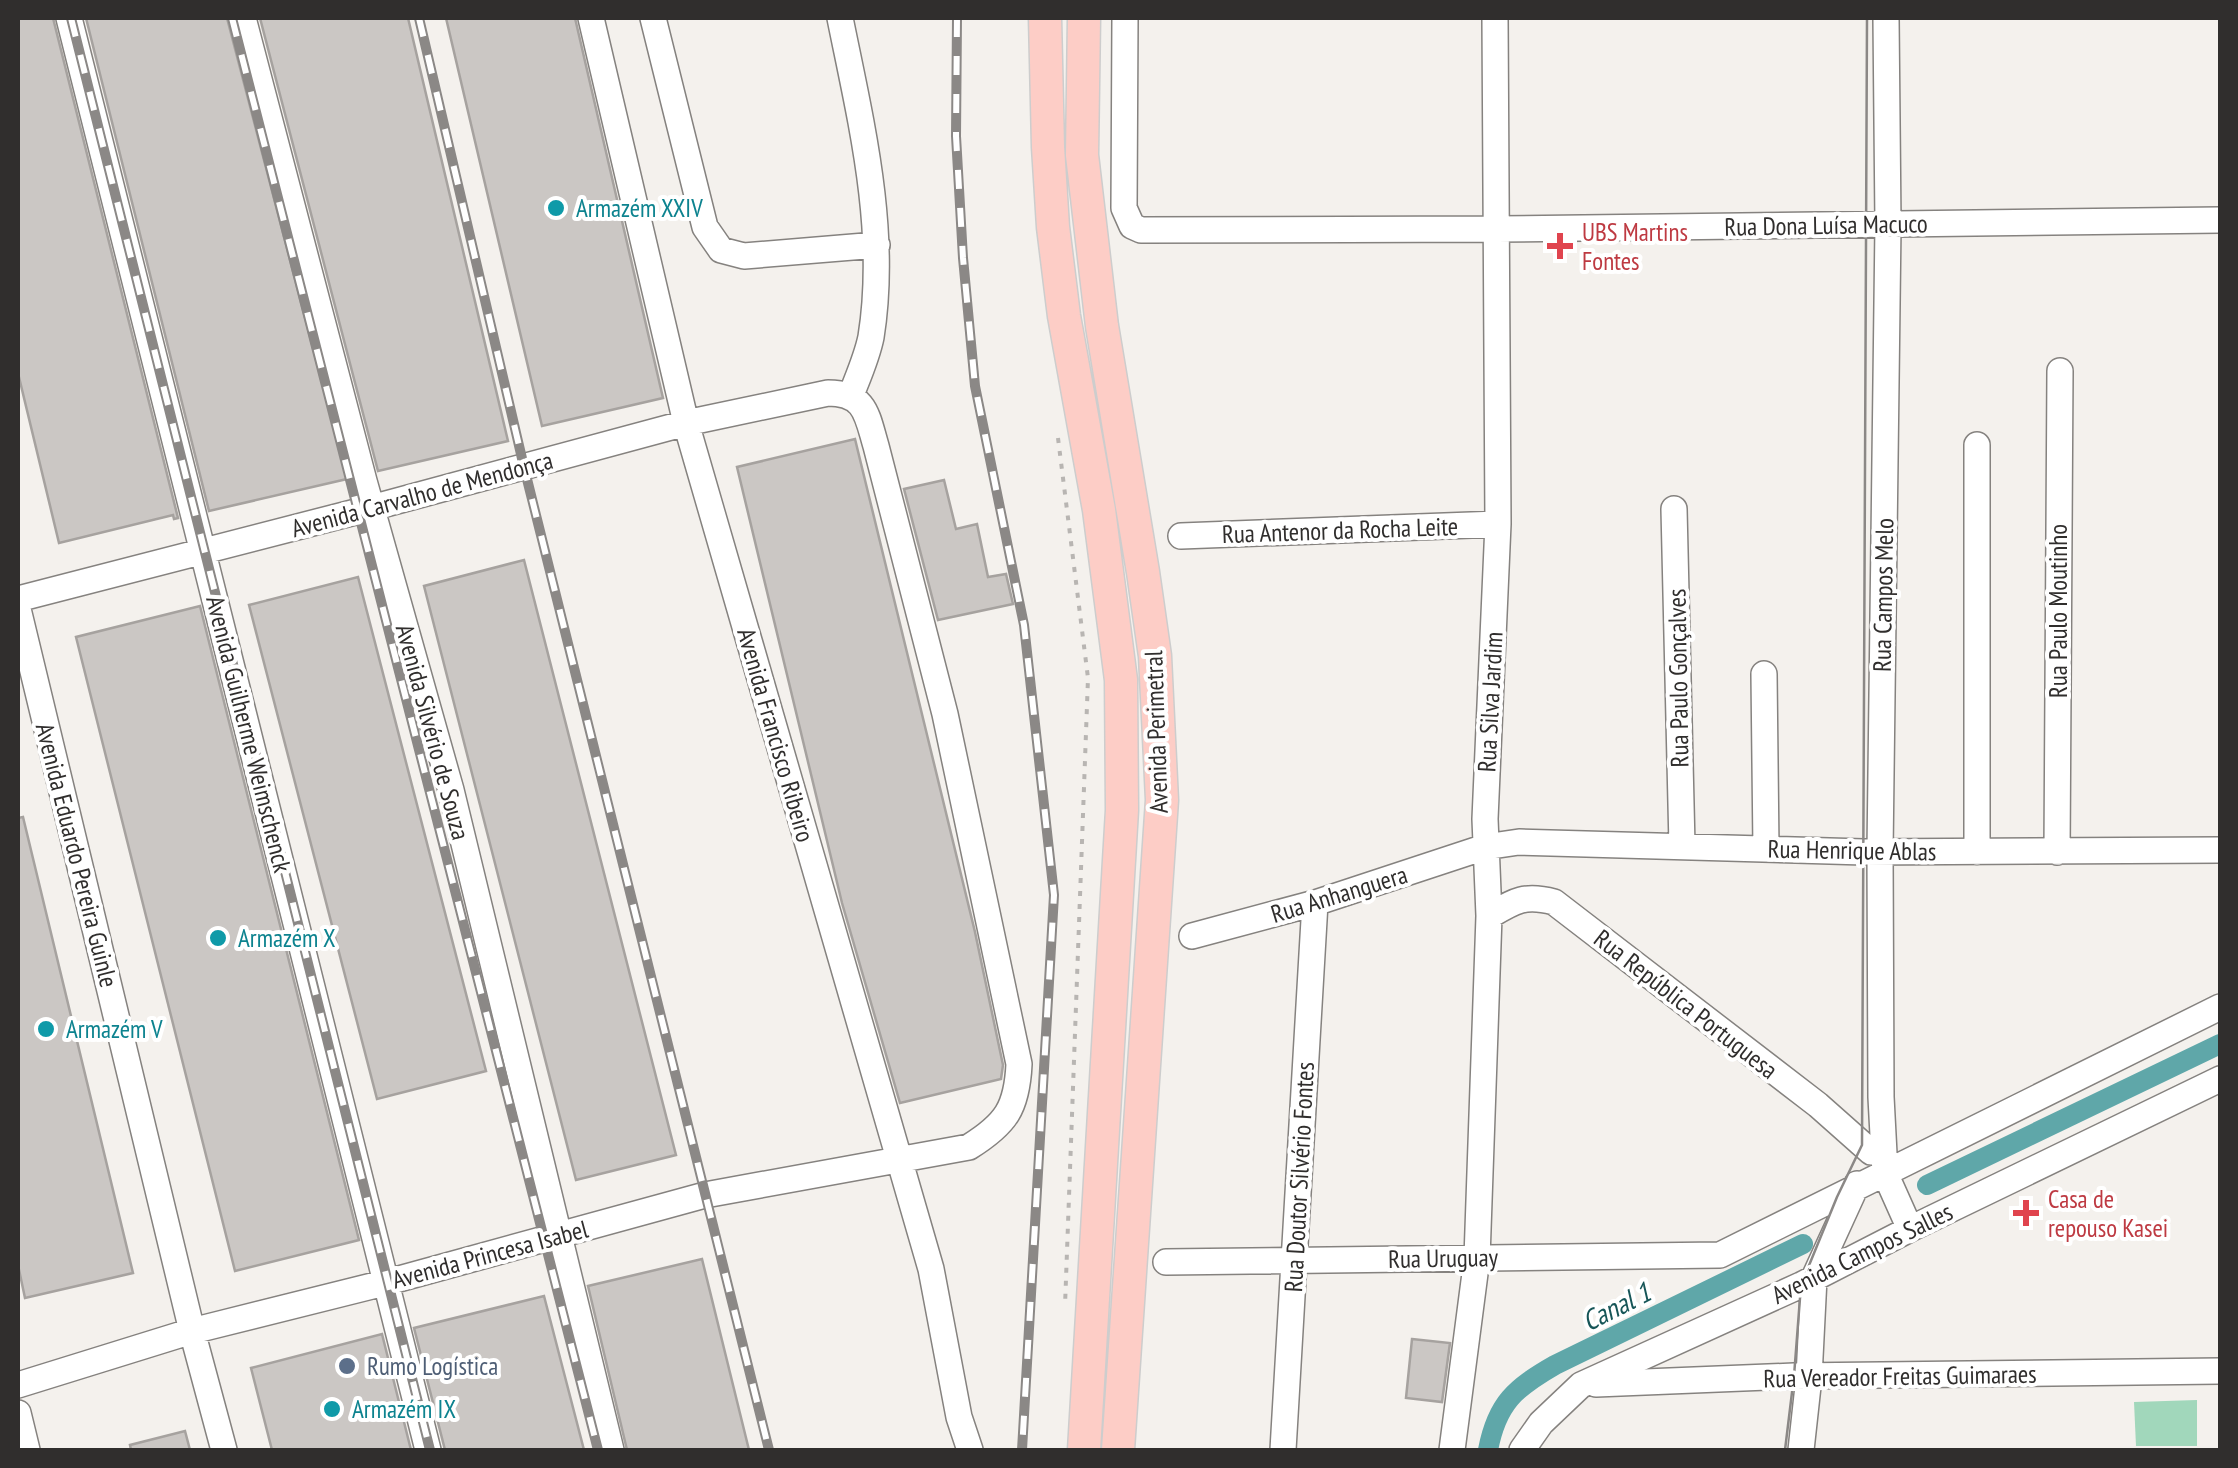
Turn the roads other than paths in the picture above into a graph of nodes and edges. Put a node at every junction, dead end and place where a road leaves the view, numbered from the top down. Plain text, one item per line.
1 (69, 18) edge
2 (243, 18) edge
3 (591, 18) edge
4 (653, 18) edge
5 (840, 18) edge
6 (1046, 18) edge
7 (1084, 18) edge
8 (1125, 18) edge
9 (1495, 18) edge
10 (1886, 18) edge
11 (2220, 220) edge
12 (1888, 225) junction
13 (1496, 229) junction
14 (877, 245) junction
15 (2060, 371) dead end
16 (840, 394) junction
17 (686, 424) junction
18 (1977, 446) dead end
19 (371, 508) junction
20 (1674, 509) dead end
21 (1498, 524) junction
22 (1181, 536) dead end
23 (203, 551) junction
24 (18, 599) edge
25 (18, 609) edge
26 (1764, 674) dead end
27 (1682, 846) junction
28 (1485, 847) junction
29 (1766, 848) junction
30 (2220, 850) edge
31 (1880, 852) junction
32 (1976, 852) junction
33 (2056, 852) junction
34 (1315, 904) junction
35 (1489, 916) junction
36 (1192, 936) dead end
37 (2220, 1007) edge
38 (2220, 1079) edge
39 (1879, 1152) junction
40 (898, 1160) junction
41 (1856, 1187) junction
42 (1910, 1229) junction
43 (559, 1234) junction
44 (1477, 1258) junction
45 (1295, 1260) junction
46 (1166, 1262) dead end
47 (1814, 1278) junction
48 (386, 1282) junction
49 (192, 1331) junction
50 (2220, 1371) edge
51 (1809, 1377) junction
52 (18, 1385) edge
53 (1581, 1385) junction
54 (18, 1412) edge
55 (26, 1450) edge
56 (224, 1450) edge
57 (428, 1450) edge
58 (611, 1450) edge
59 (970, 1450) edge
60 (1084, 1450) edge
61 (1118, 1450) edge
62 (1283, 1450) edge
63 (1452, 1450) edge
64 (1522, 1450) edge
65 (1800, 1450) edge

1 - 23 street, Avenida Guilherme Weimschenck
2 - 19 street, Avenida Silvério de Souza
3 - 17 street, Avenida Francisco Ribeiro
4 - 14 street
5 - 14 street
6 - 60 main road, Avenida Perimetral
7 - 61 main road, Avenida Perimetral
8 - 13 street, Rua Dona Luísa Macuco
9 - 13 street, Rua Silva Jardim
10 - 12 street, Rua Campos Melo
11 - 12 street, Rua Dona Luísa Macuco
12 - 13 street, Rua Dona Luísa Macuco
12 - 31 street, Rua Campos Melo
13 - 21 street, Rua Silva Jardim
14 - 16 street
15 - 33 street, Rua Paulo Moutinho
16 - 17 street, Avenida Carvalho de Mendonça
16 - 40 street, Avenida Princesa Isabel
17 - 19 street, Avenida Carvalho de Mendonça
17 - 40 street, Avenida Francisco Ribeiro
18 - 32 street
19 - 23 street, Avenida Carvalho de Mendonça
19 - 43 street, Avenida Silvério de Souza
20 - 27 street, Rua Paulo Gonçalves
21 - 22 street, Rua Antenor da Rocha Leite
21 - 28 street, Rua Silva Jardim
23 - 24 street, Avenida Carvalho de Mendonça
23 - 48 street, Avenida Guilherme Weimschenck
25 - 49 street, Avenida Eduardo Pereira Guinle
26 - 29 street
27 - 28 street, Rua Henrique Ablas
27 - 29 street, Rua Henrique Ablas
28 - 34 street, Rua Anhanguera
28 - 35 street, Rua Silva Jardim
29 - 31 street, Rua Henrique Ablas
30 - 33 street, Rua Henrique Ablas
31 - 32 street, Rua Henrique Ablas
31 - 39 street, Rua Campos Melo
32 - 33 street, Rua Henrique Ablas
34 - 36 street, Rua Anhanguera
34 - 45 street, Rua Doutor Silvério Fontes
35 - 39 street, Rua República Portuguesa
35 - 44 street, Rua Silva Jardim
37 - 39 street
38 - 42 street, Avenida Campos Salles
39 - 41 street
39 - 42 street
40 - 43 street, Avenida Princesa Isabel
40 - 59 street, Avenida Francisco Ribeiro
41 - 44 street, Rua Uruguay
41 - 47 street
42 - 47 street, Avenida Campos Salles
43 - 48 street, Avenida Princesa Isabel
43 - 58 street, Avenida Silvério de Souza
44 - 45 street, Rua Uruguay
44 - 63 street, Rua Silva Jardim
45 - 46 street, Rua Uruguay
45 - 62 street, Rua Doutor Silvério Fontes
47 - 51 street
47 - 53 street, Avenida Campos Salles
48 - 49 street, Avenida Princesa Isabel
48 - 57 street, Avenida Guilherme Weimschenck
49 - 52 street, Avenida Princesa Isabel
49 - 56 street, Avenida Eduardo Pereira Guinle
50 - 51 street, Rua Vereador Freitas Guimaraes
51 - 53 street, Rua Vereador Freitas Guimaraes
51 - 65 street
53 - 64 street, Avenida Campos Salles
54 - 55 street

